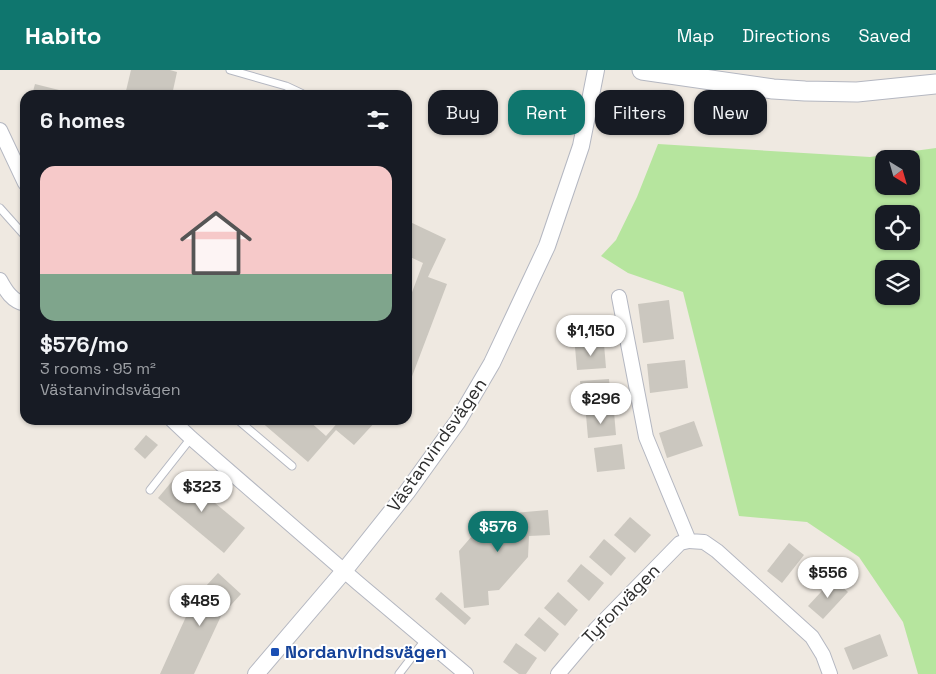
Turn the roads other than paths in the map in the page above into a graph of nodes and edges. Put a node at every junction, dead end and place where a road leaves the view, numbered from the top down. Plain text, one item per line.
1 (230, 70) edge
2 (596, 70) edge
3 (642, 70) edge
4 (936, 84) edge
5 (295, 90) edge
6 (0, 130) edge
7 (20, 172) edge
8 (0, 208) edge
9 (20, 230) edge
10 (0, 280) edge
11 (619, 297) dead end
12 (20, 302) edge
13 (177, 425) edge
14 (244, 425) edge
15 (191, 438) junction
16 (292, 466) dead end
17 (150, 490) dead end
18 (689, 541) junction
19 (344, 571) junction
20 (425, 640) junction
21 (256, 674) edge
22 (399, 674) edge
23 (466, 674) edge
24 (558, 674) edge
25 (830, 674) edge

1 - 5 lane
2 - 19 street, Västanvindsvägen
3 - 4 main road
6 - 7 street
8 - 9 lane
10 - 12 street
11 - 18 street
13 - 15 street
14 - 16 lane
15 - 17 lane
15 - 19 street
18 - 24 street, Tyfonvägen
18 - 25 street
19 - 20 street
19 - 21 street, Västanvindsvägen
20 - 22 lane
20 - 23 street

